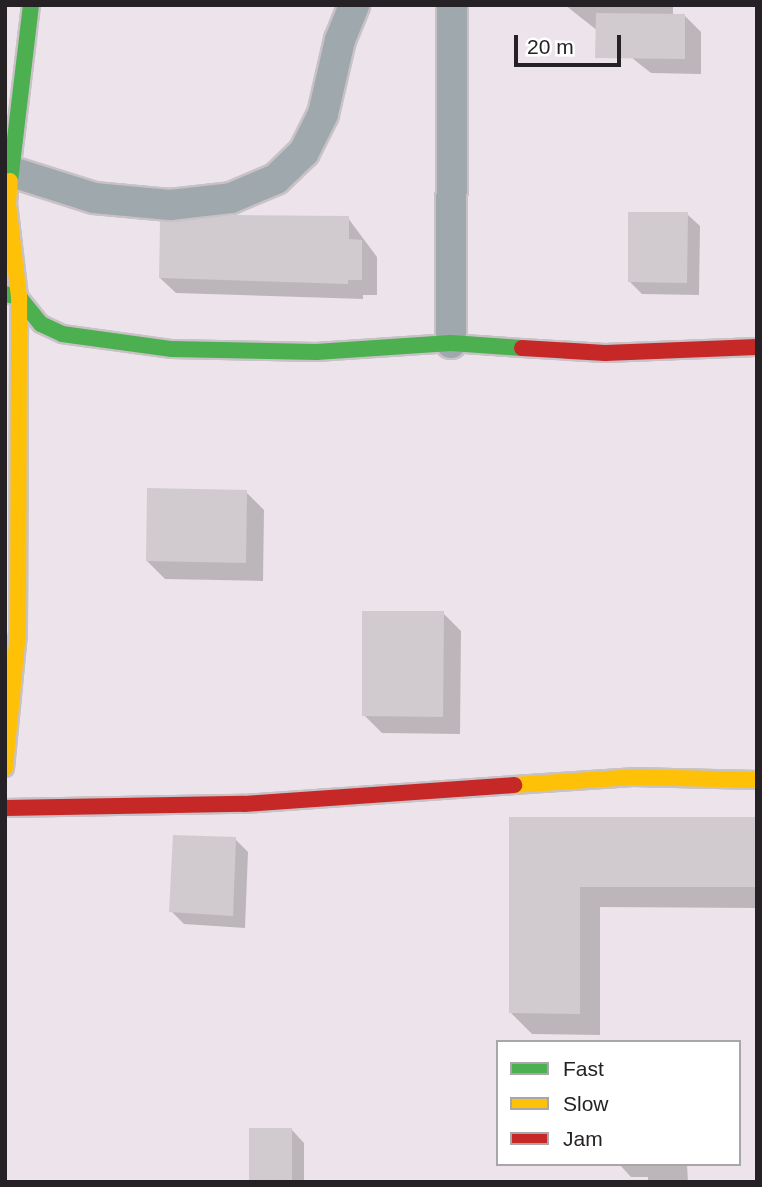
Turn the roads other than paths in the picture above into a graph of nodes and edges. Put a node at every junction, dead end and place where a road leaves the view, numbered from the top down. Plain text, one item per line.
1 (31, 5) edge
2 (354, 5) edge
3 (452, 5) edge
4 (9, 171) junction
5 (6, 202) edge
6 (12, 295) edge
7 (451, 344) junction
8 (757, 347) edge
9 (5, 768) edge
10 (757, 780) edge
11 (5, 808) edge

1 - 4 street
2 - 4 street
3 - 7 street
4 - 5 street
5 - 6 street
6 - 7 street
6 - 9 street
7 - 8 street
10 - 11 street

